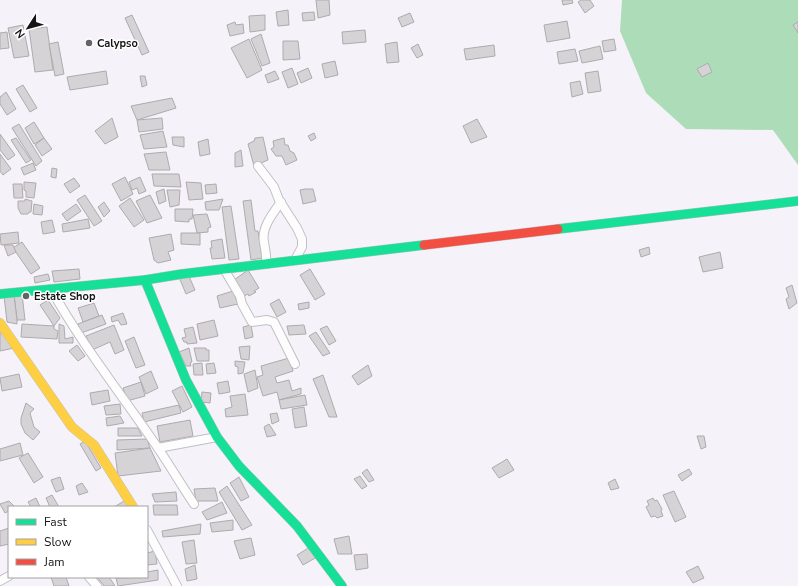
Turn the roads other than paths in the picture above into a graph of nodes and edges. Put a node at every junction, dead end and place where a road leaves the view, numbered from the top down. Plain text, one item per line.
1 (258, 166) dead end
2 (798, 201) edge
3 (281, 202) junction
4 (295, 260) junction
5 (266, 264) junction
6 (224, 269) junction
7 (145, 280) junction
8 (51, 289) junction
9 (0, 294) edge
10 (0, 324) edge
11 (295, 364) dead end
12 (217, 437) junction
13 (158, 448) junction
14 (194, 504) dead end
15 (131, 506) edge
16 (148, 532) edge
17 (90, 578) edge
18 (96, 586) edge
19 (177, 586) edge
20 (342, 586) edge

1 - 3 street
2 - 4 street
3 - 4 street
3 - 5 street
4 - 5 street
5 - 6 street
6 - 7 street
6 - 11 street
7 - 8 street
7 - 12 street
8 - 9 street
8 - 13 street
10 - 15 street
12 - 13 street
12 - 20 street
13 - 14 street
16 - 19 street
17 - 18 street

